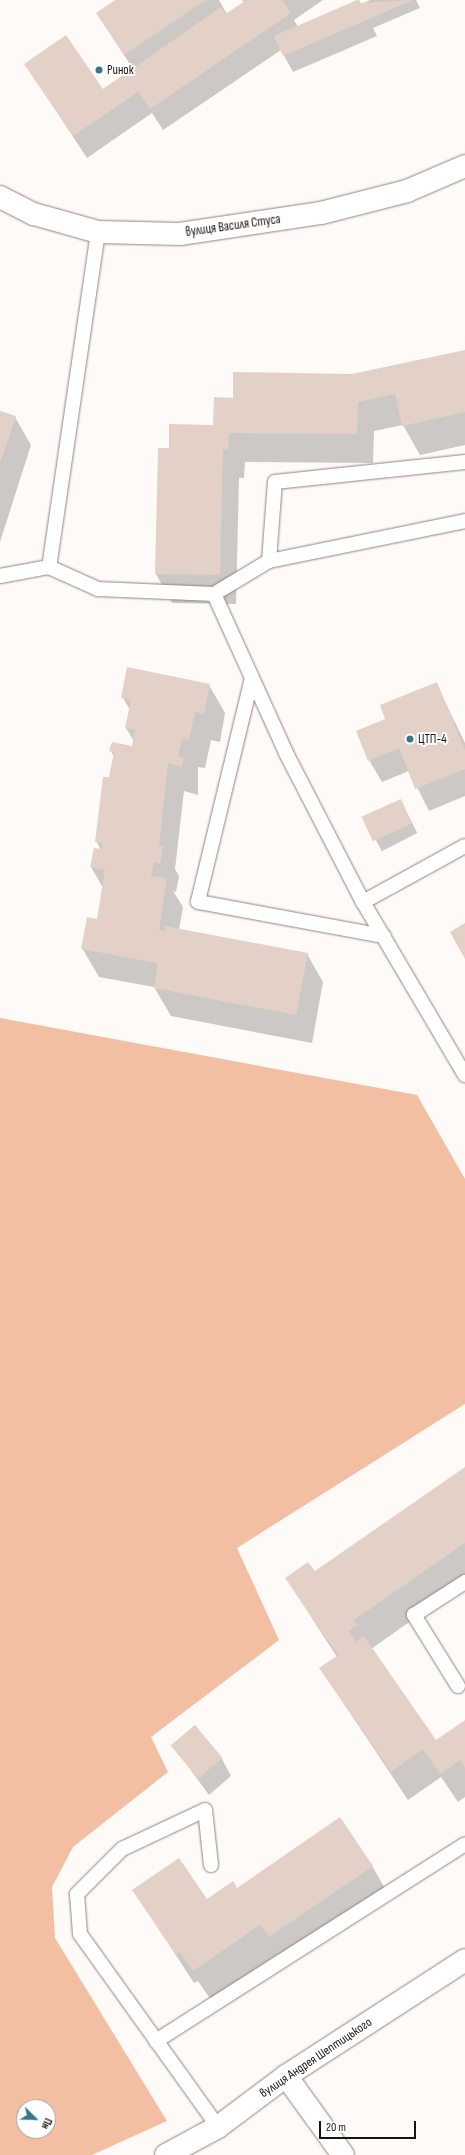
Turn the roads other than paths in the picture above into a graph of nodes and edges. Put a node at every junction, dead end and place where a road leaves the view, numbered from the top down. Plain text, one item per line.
1 (465, 166) edge
2 (0, 197) edge
3 (98, 232) junction
4 (465, 462) edge
5 (465, 521) edge
6 (269, 562) junction
7 (50, 567) junction
8 (0, 576) edge
9 (214, 594) junction
10 (252, 678) junction
11 (465, 846) edge
12 (363, 902) junction
13 (384, 936) junction
14 (465, 1075) edge
15 (465, 1582) edge
16 (458, 1686) dead end
17 (465, 1844) edge
18 (211, 1865) dead end
19 (465, 1960) edge
20 (156, 2042) junction
21 (286, 2076) junction
22 (218, 2127) junction
23 (166, 2155) edge
24 (343, 2155) edge

1 - 3 street, вулиця Василя Стуса
2 - 3 street, вулиця Василя Стуса
3 - 7 lane
4 - 6 lane
5 - 6 lane
6 - 9 lane
7 - 8 lane
7 - 9 lane
9 - 10 lane
10 - 12 lane
10 - 13 lane
11 - 12 lane
12 - 13 lane
13 - 14 lane
15 - 16 lane
17 - 20 lane
18 - 20 lane
19 - 21 street, вулиця Андрея Шептицького
20 - 22 lane
21 - 22 street, вулиця Андрея Шептицького
21 - 24 street
22 - 23 street, вулиця Андрея Шептицького

